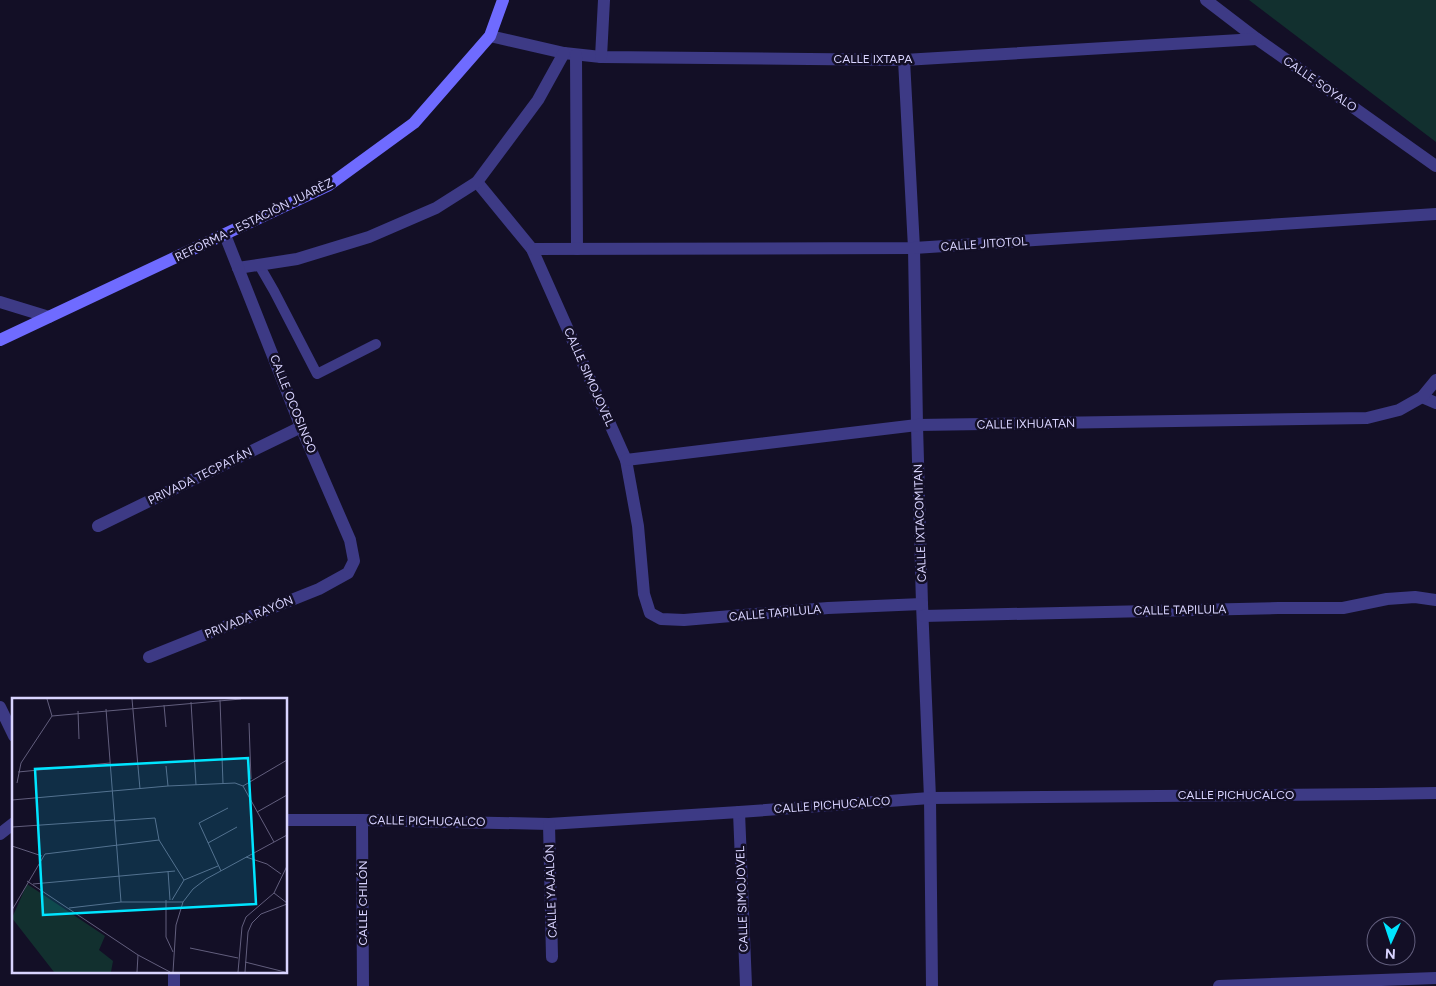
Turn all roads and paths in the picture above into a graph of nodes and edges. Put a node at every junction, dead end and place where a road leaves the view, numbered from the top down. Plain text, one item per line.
1 (503, 0) edge
2 (604, 0) edge
3 (1206, 0) edge
4 (490, 36) junction
5 (1257, 39) junction
6 (570, 54) junction
7 (601, 57) junction
8 (904, 60) junction
9 (1436, 166) edge
10 (477, 182) junction
11 (1436, 214) edge
12 (225, 235) junction
13 (914, 248) junction
14 (577, 249) junction
15 (532, 250) junction
16 (259, 265) junction
17 (238, 268) junction
18 (0, 302) edge
19 (50, 318) junction
20 (0, 340) edge
21 (376, 344) dead end
22 (1436, 380) edge
23 (1422, 397) junction
24 (1436, 402) edge
25 (917, 425) junction
26 (301, 427) junction
27 (626, 460) junction
28 (98, 526) dead end
29 (348, 573) joint
30 (644, 594) joint
31 (1436, 600) edge
32 (923, 610) junction
33 (149, 657) dead end
34 (0, 708) edge
35 (12, 732) edge
36 (1436, 793) edge
37 (930, 798) junction
38 (739, 812) junction
39 (288, 820) edge
40 (362, 820) junction
41 (549, 824) junction
42 (12, 825) edge
43 (0, 834) edge
44 (552, 957) dead end
45 (1436, 978) edge
46 (363, 986) edge
47 (746, 986) edge
48 (932, 986) edge
49 (1219, 986) edge

1 - 4 main road, REFORMA - ESTACIÒN JUARÈZ
2 - 7 street
3 - 5 street, CALLE SOYALO
4 - 6 street, CALLE IXTAPA
4 - 12 main road, REFORMA - ESTACIÒN JUARÈZ
5 - 8 street, CALLE IXTAPA
5 - 9 street, CALLE SOYALO
6 - 7 street, CALLE IXTAPA
6 - 10 street
6 - 14 street
7 - 8 street, CALLE IXTAPA
8 - 13 street, CALLE IXTACOMITAN
10 - 15 street, CALLE SIMOJOVEL
10 - 16 street
11 - 13 street, CALLE JITOTOL
12 - 17 street, CALLE OCOSINGO
12 - 19 main road, REFORMA - ESTACIÒN JUARÈZ
13 - 14 street, CALLE JITOTOL
13 - 25 street, CALLE IXTACOMITAN
14 - 15 street, CALLE JITOTOL
15 - 27 street, CALLE SIMOJOVEL
16 - 17 street
16 - 21 lane
17 - 26 street, CALLE OCOSINGO
18 - 19 street
19 - 20 main road, REFORMA - ESTACIÒN JUARÈZ
22 - 23 street
23 - 24 street
23 - 25 street, CALLE IXHUATAN
25 - 27 street, CALLE IXHUATAN
25 - 32 street, CALLE IXTACOMITAN
26 - 28 street, PRIVADA TECPATÁN
26 - 29 street, CALLE OCOSINGO
27 - 30 street, CALLE SIMOJOVEL
29 - 33 street, PRIVADA RAYÓN
30 - 32 street, CALLE TAPILULA
31 - 32 street, CALLE TAPILULA
32 - 37 street, CALLE IXTACOMITAN
34 - 35 street
36 - 37 street, CALLE PICHUCALCO
37 - 38 street, CALLE PICHUCALCO
37 - 48 street, CALLE IXTACOMITAN
38 - 41 street, CALLE PICHUCALCO
38 - 47 street, CALLE SIMOJOVEL
39 - 40 street, CALLE PICHUCALCO
40 - 41 street, CALLE PICHUCALCO
40 - 46 street, CALLE CHILÓN
41 - 44 street, CALLE YAJALÓN
42 - 43 street
45 - 49 street

